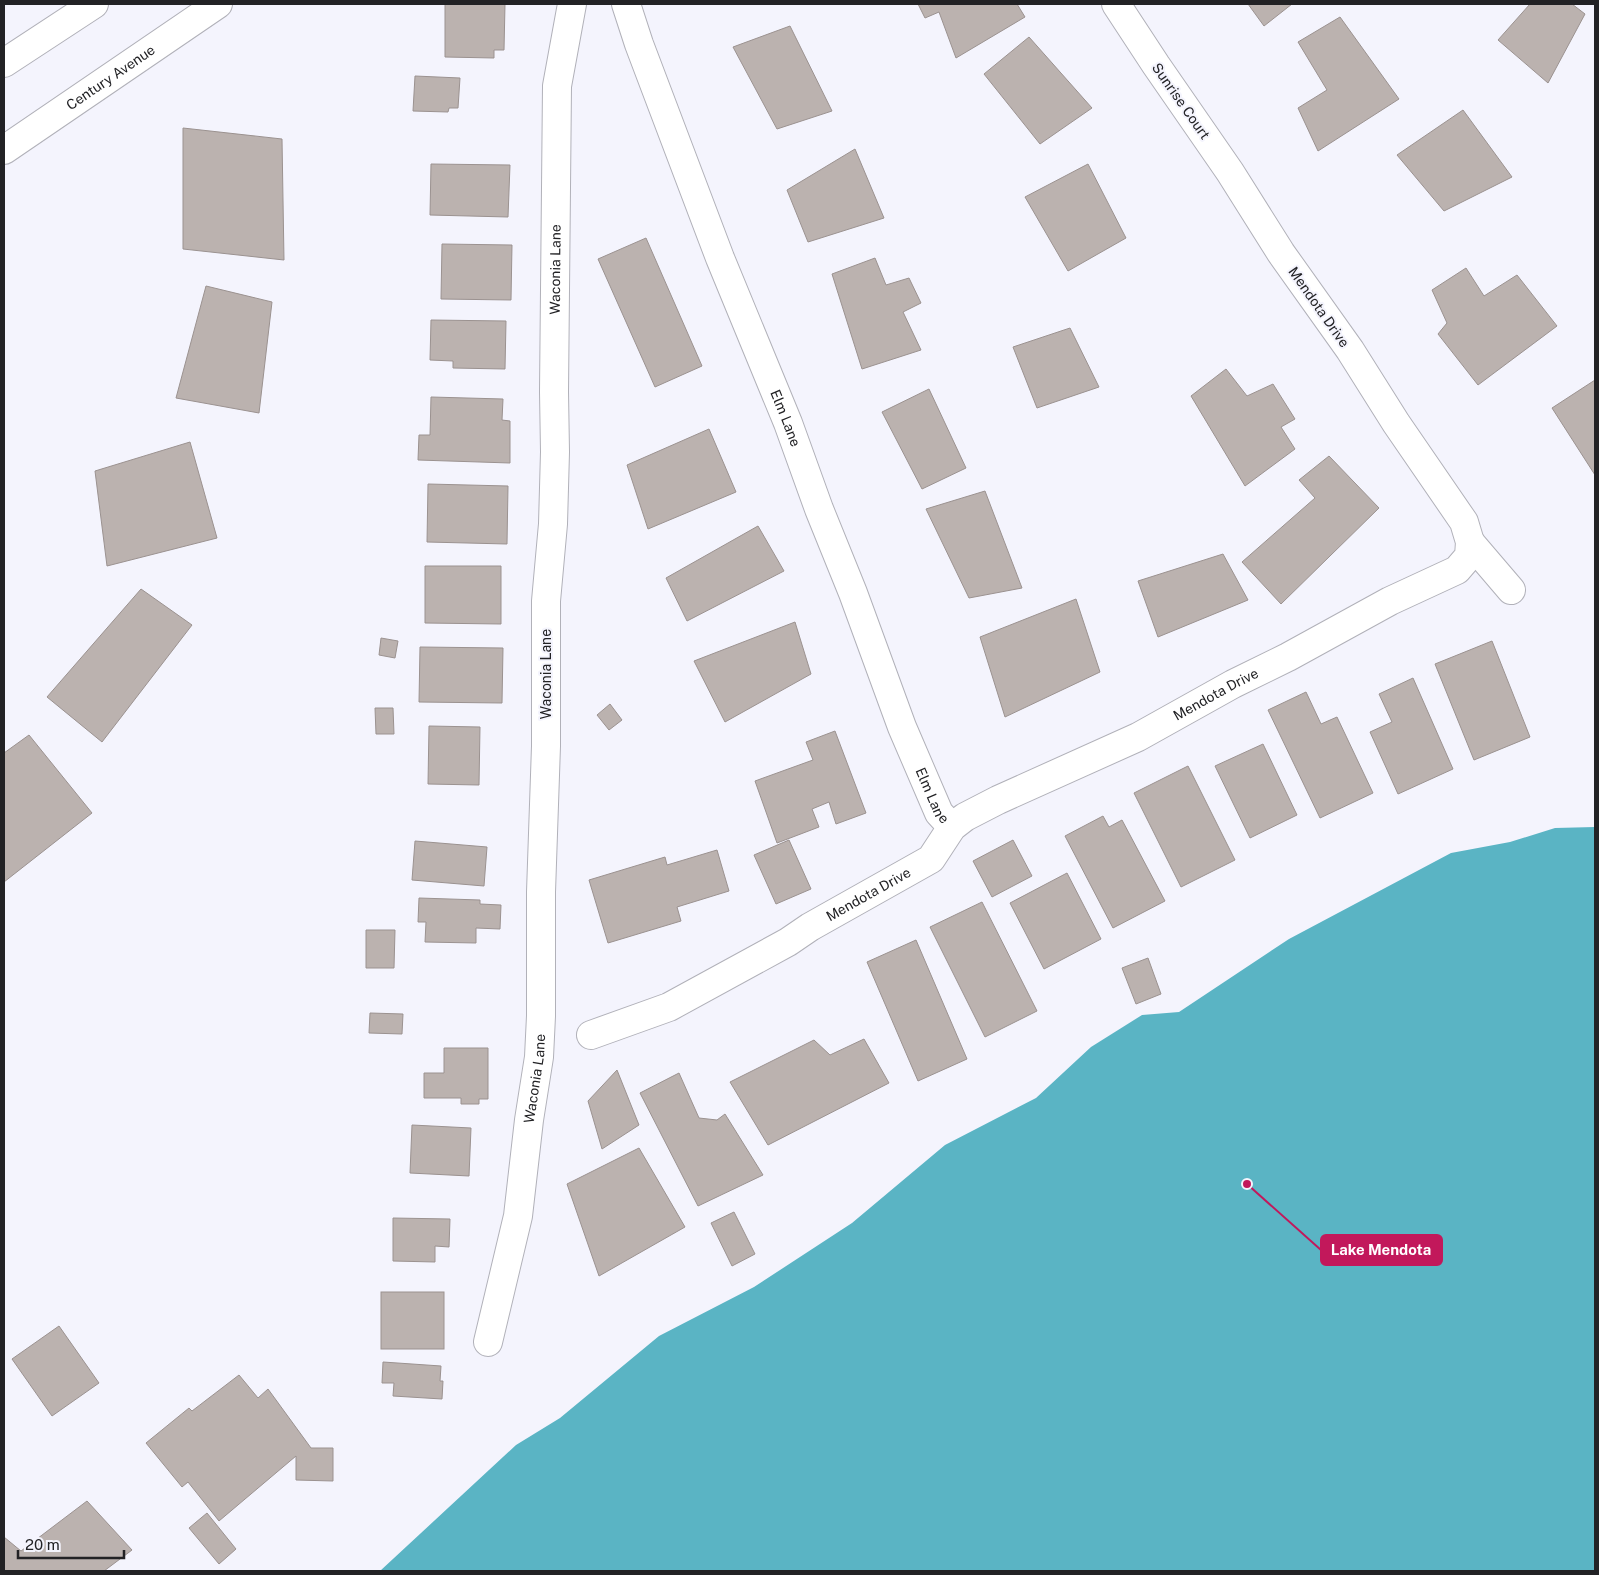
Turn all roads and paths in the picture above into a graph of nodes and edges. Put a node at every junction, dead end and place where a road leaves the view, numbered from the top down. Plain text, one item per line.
1 (94, 4) edge
2 (218, 4) edge
3 (572, 4) edge
4 (626, 4) edge
5 (1116, 4) edge
6 (4, 63) edge
7 (4, 150) edge
8 (1246, 197) joint
9 (1470, 542) junction
10 (1511, 590) dead end
11 (952, 827) junction
12 (591, 1035) dead end
13 (488, 1342) dead end

1 - 6 street
2 - 7 street, Century Avenue
3 - 13 street, Waconia Lane
4 - 11 street, Elm Lane
5 - 8 street, Sunrise Court
8 - 9 street, Mendota Drive
9 - 10 street
9 - 11 street, Mendota Drive
11 - 12 street, Mendota Drive

